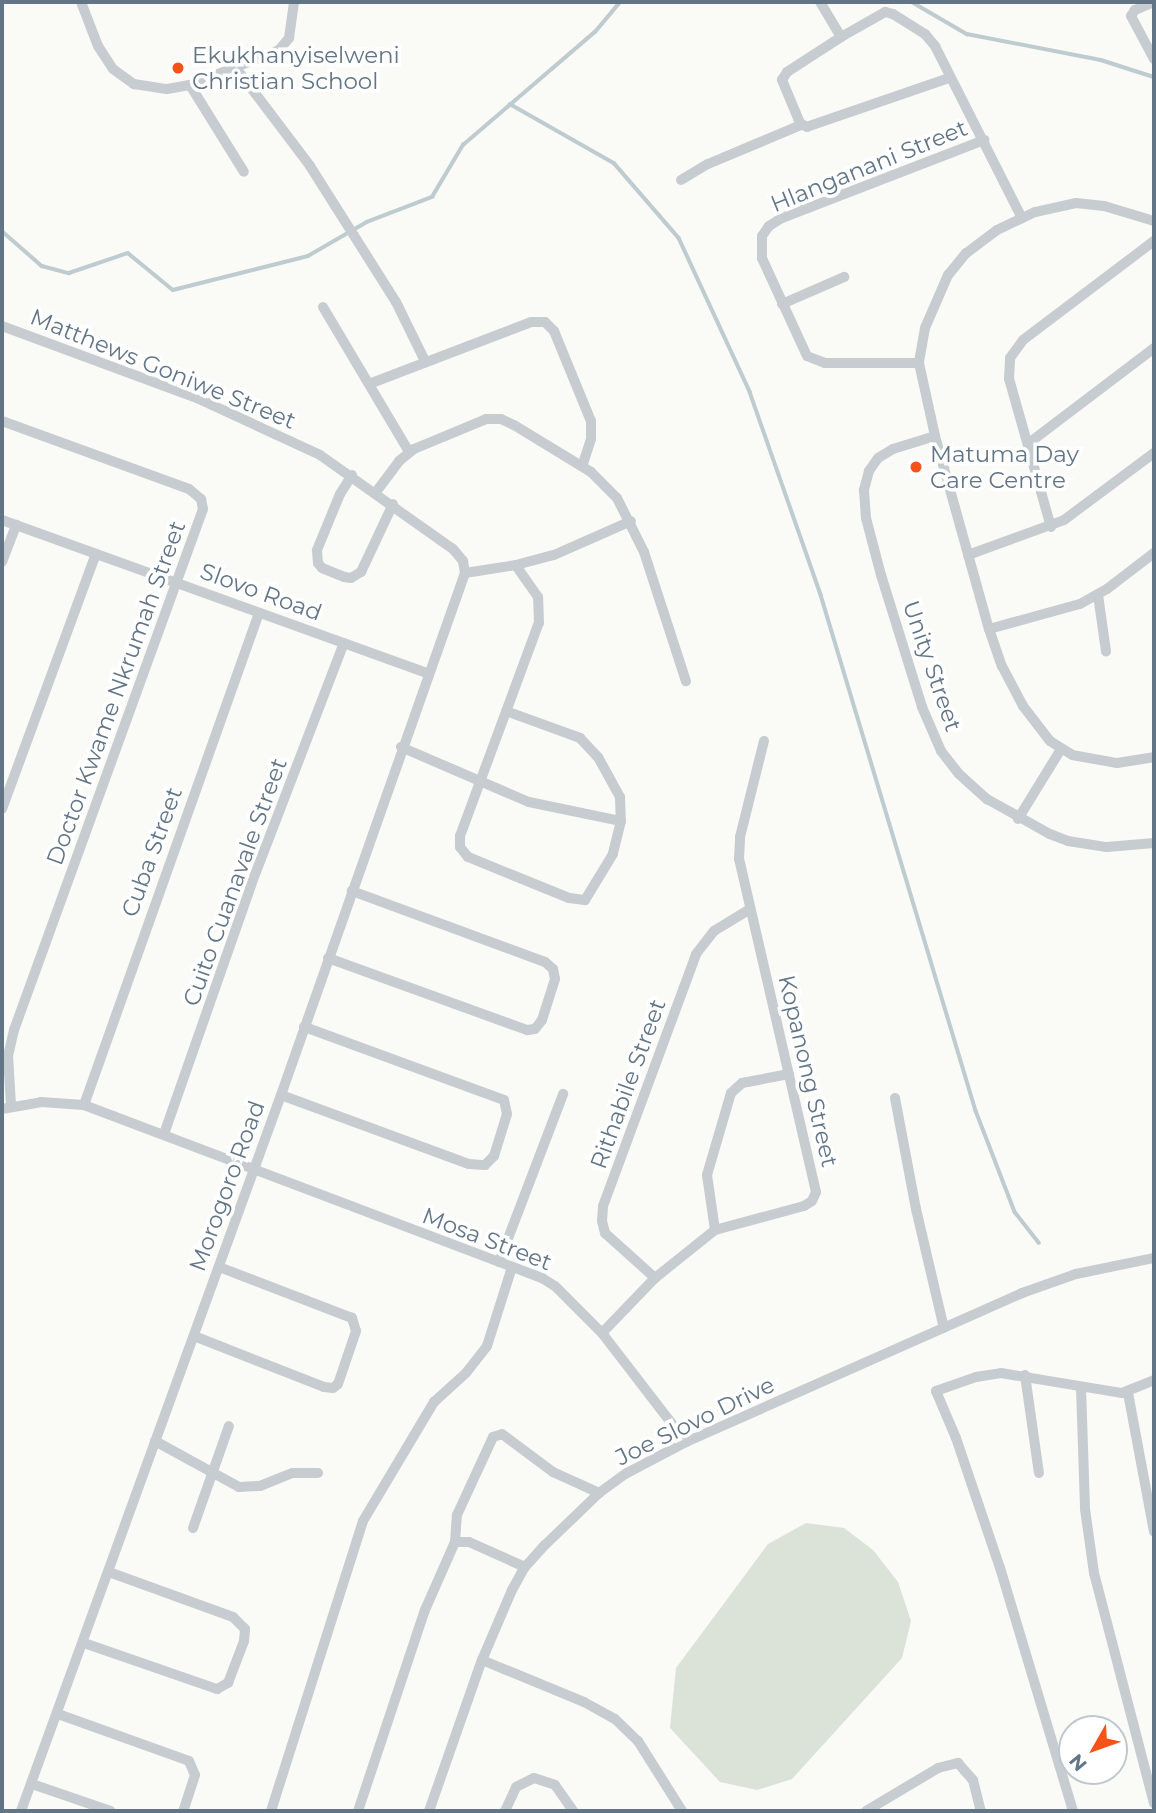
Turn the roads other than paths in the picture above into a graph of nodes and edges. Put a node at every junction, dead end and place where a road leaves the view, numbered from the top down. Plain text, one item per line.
1 (81, 2) edge
2 (294, 2) edge
3 (820, 2) edge
4 (1154, 2) edge
5 (841, 37) junction
6 (1154, 59) edge
7 (236, 68) junction
8 (949, 78) junction
9 (190, 85) junction
10 (801, 125) junction
11 (984, 140) junction
12 (244, 172) dead end
13 (681, 180) dead end
14 (1022, 218) junction
15 (1154, 221) edge
16 (1154, 242) edge
17 (844, 277) dead end
18 (782, 304) junction
19 (323, 307) dead end
20 (2, 326) edge
21 (1154, 348) edge
22 (425, 361) junction
23 (919, 363) junction
24 (369, 384) junction
25 (2, 421) edge
26 (935, 436) junction
27 (1028, 443) junction
28 (409, 452) junction
29 (1154, 453) edge
30 (582, 466) junction
31 (352, 475) junction
32 (376, 492) junction
33 (393, 504) junction
34 (2, 520) edge
35 (631, 521) junction
36 (16, 525) junction
37 (1051, 527) junction
38 (1154, 553) edge
39 (96, 554) junction
40 (968, 555) junction
41 (2, 562) edge
42 (516, 565) junction
43 (465, 573) junction
44 (176, 582) junction
45 (1098, 595) junction
46 (259, 613) junction
47 (989, 629) junction
48 (344, 643) junction
49 (1106, 650) dead end
50 (428, 673) junction
51 (686, 681) dead end
52 (506, 711) junction
53 (764, 741) dead end
54 (401, 747) junction
55 (1061, 749) junction
56 (1154, 757) edge
57 (480, 782) junction
58 (2, 809) edge
59 (1017, 818) junction
60 (621, 821) junction
61 (1154, 843) edge
62 (352, 891) junction
63 (750, 909) junction
64 (328, 958) junction
65 (304, 1027) junction
66 (789, 1074) junction
67 (563, 1094) dead end
68 (281, 1095) junction
69 (895, 1098) dead end
70 (84, 1105) junction
71 (6, 1108) edge
72 (164, 1134) junction
73 (254, 1171) junction
74 (715, 1230) junction
75 (1154, 1258) edge
76 (499, 1262) junction
77 (219, 1267) junction
78 (512, 1267) junction
79 (655, 1278) junction
80 (944, 1328) junction
81 (601, 1333) junction
82 (194, 1336) junction
83 (1025, 1375) junction
84 (1154, 1380) edge
85 (1081, 1387) junction
86 (1128, 1392) junction
87 (229, 1426) dead end
88 (155, 1441) junction
89 (686, 1442) junction
90 (1039, 1472) dead end
91 (318, 1473) dead end
92 (213, 1474) junction
93 (599, 1493) junction
94 (193, 1528) dead end
95 (1154, 1532) edge
96 (455, 1542) junction
97 (525, 1567) junction
98 (109, 1572) junction
99 (84, 1643) junction
100 (482, 1660) junction
101 (58, 1714) junction
102 (32, 1784) junction
103 (886, 1799) junction
104 (1154, 1803) edge
105 (21, 1811) edge
106 (111, 1811) edge
107 (183, 1811) edge
108 (271, 1811) edge
109 (358, 1811) edge
110 (429, 1811) edge
111 (505, 1811) edge
112 (573, 1811) edge
113 (682, 1811) edge
114 (866, 1811) edge
115 (890, 1811) edge
116 (981, 1811) edge
117 (1073, 1811) edge

1 - 9 street
2 - 7 street
3 - 5 street
4 - 6 street
5 - 8 street
5 - 10 street
7 - 9 street
7 - 22 street
8 - 10 street
8 - 11 street
9 - 12 street
10 - 13 street
11 - 14 street, Hlanganani Street
11 - 18 street, Hlanganani Street
14 - 15 street
14 - 23 street
16 - 27 street
17 - 18 street
18 - 23 street, Hlanganani Street
19 - 24 street
20 - 31 street, Matthews Goniwe Street
21 - 27 street
22 - 24 street
22 - 30 street
23 - 26 street
24 - 28 street
25 - 44 street, Doctor Kwame Nkrumah Street
26 - 40 street
26 - 59 street, Unity Street
27 - 37 street
28 - 30 street
28 - 32 street
29 - 37 street
30 - 35 street
31 - 32 street, Matthews Goniwe Street
31 - 33 street
32 - 33 street, Matthews Goniwe Street
33 - 43 street, Matthews Goniwe Street
34 - 36 street, Slovo Road
35 - 42 street
35 - 51 street
36 - 39 street, Slovo Road
36 - 41 street
37 - 40 street
38 - 45 street
39 - 44 street, Slovo Road
39 - 58 street
40 - 47 street
42 - 43 street
42 - 52 street
43 - 50 street, Morogoro Road
44 - 46 street, Slovo Road
44 - 71 street, Doctor Kwame Nkrumah Street
45 - 47 street
45 - 49 street
46 - 48 street, Slovo Road
46 - 70 street, Cuba Street
47 - 55 street
48 - 50 street, Slovo Road
48 - 72 street, Cuito Cuanavale Street
50 - 54 street, Morogoro Road
52 - 57 street
52 - 60 street
53 - 63 street, Kopanong Street
54 - 57 street
54 - 62 street, Morogoro Road
55 - 56 street
55 - 59 street
57 - 60 street
57 - 60 street
59 - 61 street, Unity Street
62 - 64 street, Morogoro Road
62 - 64 street
63 - 66 street, Kopanong Street
63 - 79 street, Rithabile Street
64 - 65 street, Morogoro Road
65 - 68 street, Morogoro Road
65 - 68 street
66 - 74 street
66 - 74 street, Kopanong Street
67 - 76 street
68 - 73 street, Morogoro Road
69 - 80 street
70 - 71 street, Mosa Street
70 - 72 street, Mosa Street
72 - 73 street, Mosa Street
73 - 76 street, Mosa Street
73 - 77 street, Morogoro Road
74 - 79 street, Kopanong Street
75 - 80 street, Joe Slovo Drive
76 - 78 street, Mosa Street
77 - 82 street, Morogoro Road
77 - 82 street
78 - 81 street, Mosa Street
78 - 108 street
79 - 81 street, Kopanong Street
80 - 89 street, Joe Slovo Drive
81 - 89 street, Mosa Street
82 - 88 street, Morogoro Road
83 - 85 street
83 - 90 street
83 - 117 street
84 - 86 street
85 - 86 street
85 - 104 street
86 - 95 street
87 - 92 street
88 - 92 street
88 - 98 street, Morogoro Road
89 - 93 street, Joe Slovo Drive
91 - 92 street
92 - 94 street
93 - 96 street
93 - 97 street, Joe Slovo Drive
96 - 97 street
96 - 109 street
97 - 100 street, Joe Slovo Drive
98 - 99 street, Morogoro Road
98 - 99 street
99 - 101 street, Morogoro Road
100 - 110 street, Joe Slovo Drive
100 - 113 street
101 - 102 street, Morogoro Road
101 - 107 street
102 - 105 street, Morogoro Road
102 - 106 street
103 - 114 street
103 - 115 street
103 - 116 street
111 - 112 street

